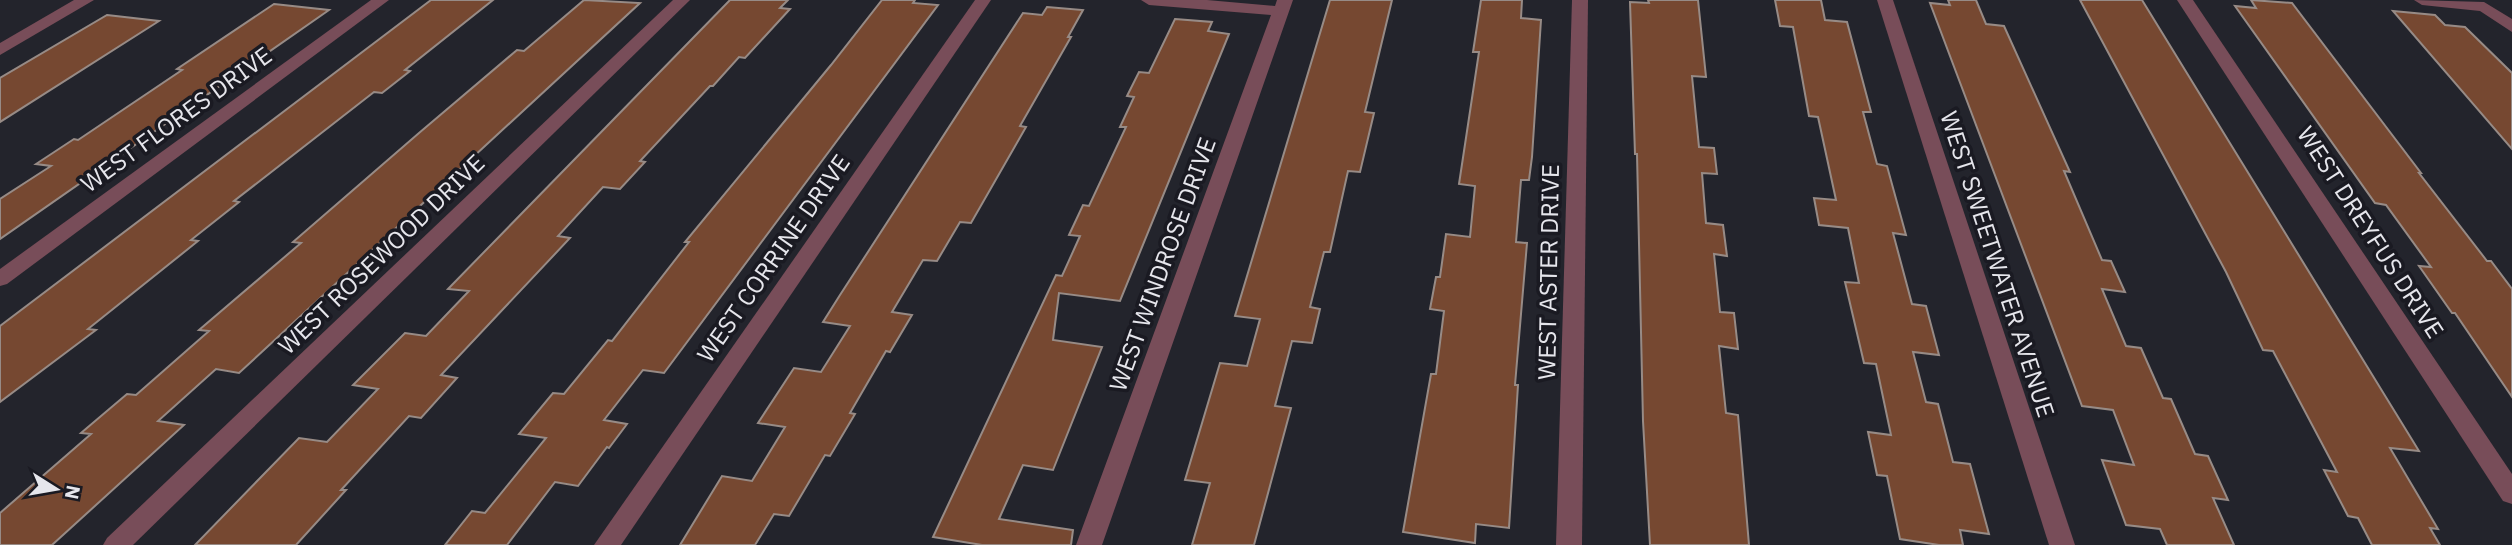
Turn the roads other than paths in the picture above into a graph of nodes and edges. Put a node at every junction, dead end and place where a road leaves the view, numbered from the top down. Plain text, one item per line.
1 (86, 0) edge
2 (381, 0) edge
3 (682, 0) edge
4 (983, 0) edge
5 (1149, 0) edge
6 (1580, 0) edge
7 (1885, 0) edge
8 (2185, 0) edge
9 (2422, 0) edge
10 (1283, 6) edge
11 (2512, 27) edge
12 (0, 50) edge
13 (0, 279) edge
14 (2512, 494) edge
15 (116, 545) edge
16 (607, 545) edge
17 (1089, 545) edge
18 (1569, 545) edge
19 (2062, 545) edge

1 - 12 street
2 - 13 street, WEST FLORES DRIVE
3 - 15 street, WEST ROSEWOOD DRIVE
4 - 16 street, WEST CORRINE DRIVE
5 - 10 street
6 - 18 street, WEST ASTER DRIVE
7 - 19 street, WEST SWEETWATER AVENUE
8 - 14 street, WEST DREYFUS DRIVE
9 - 11 street
10 - 17 street, WEST WINDROSE DRIVE

